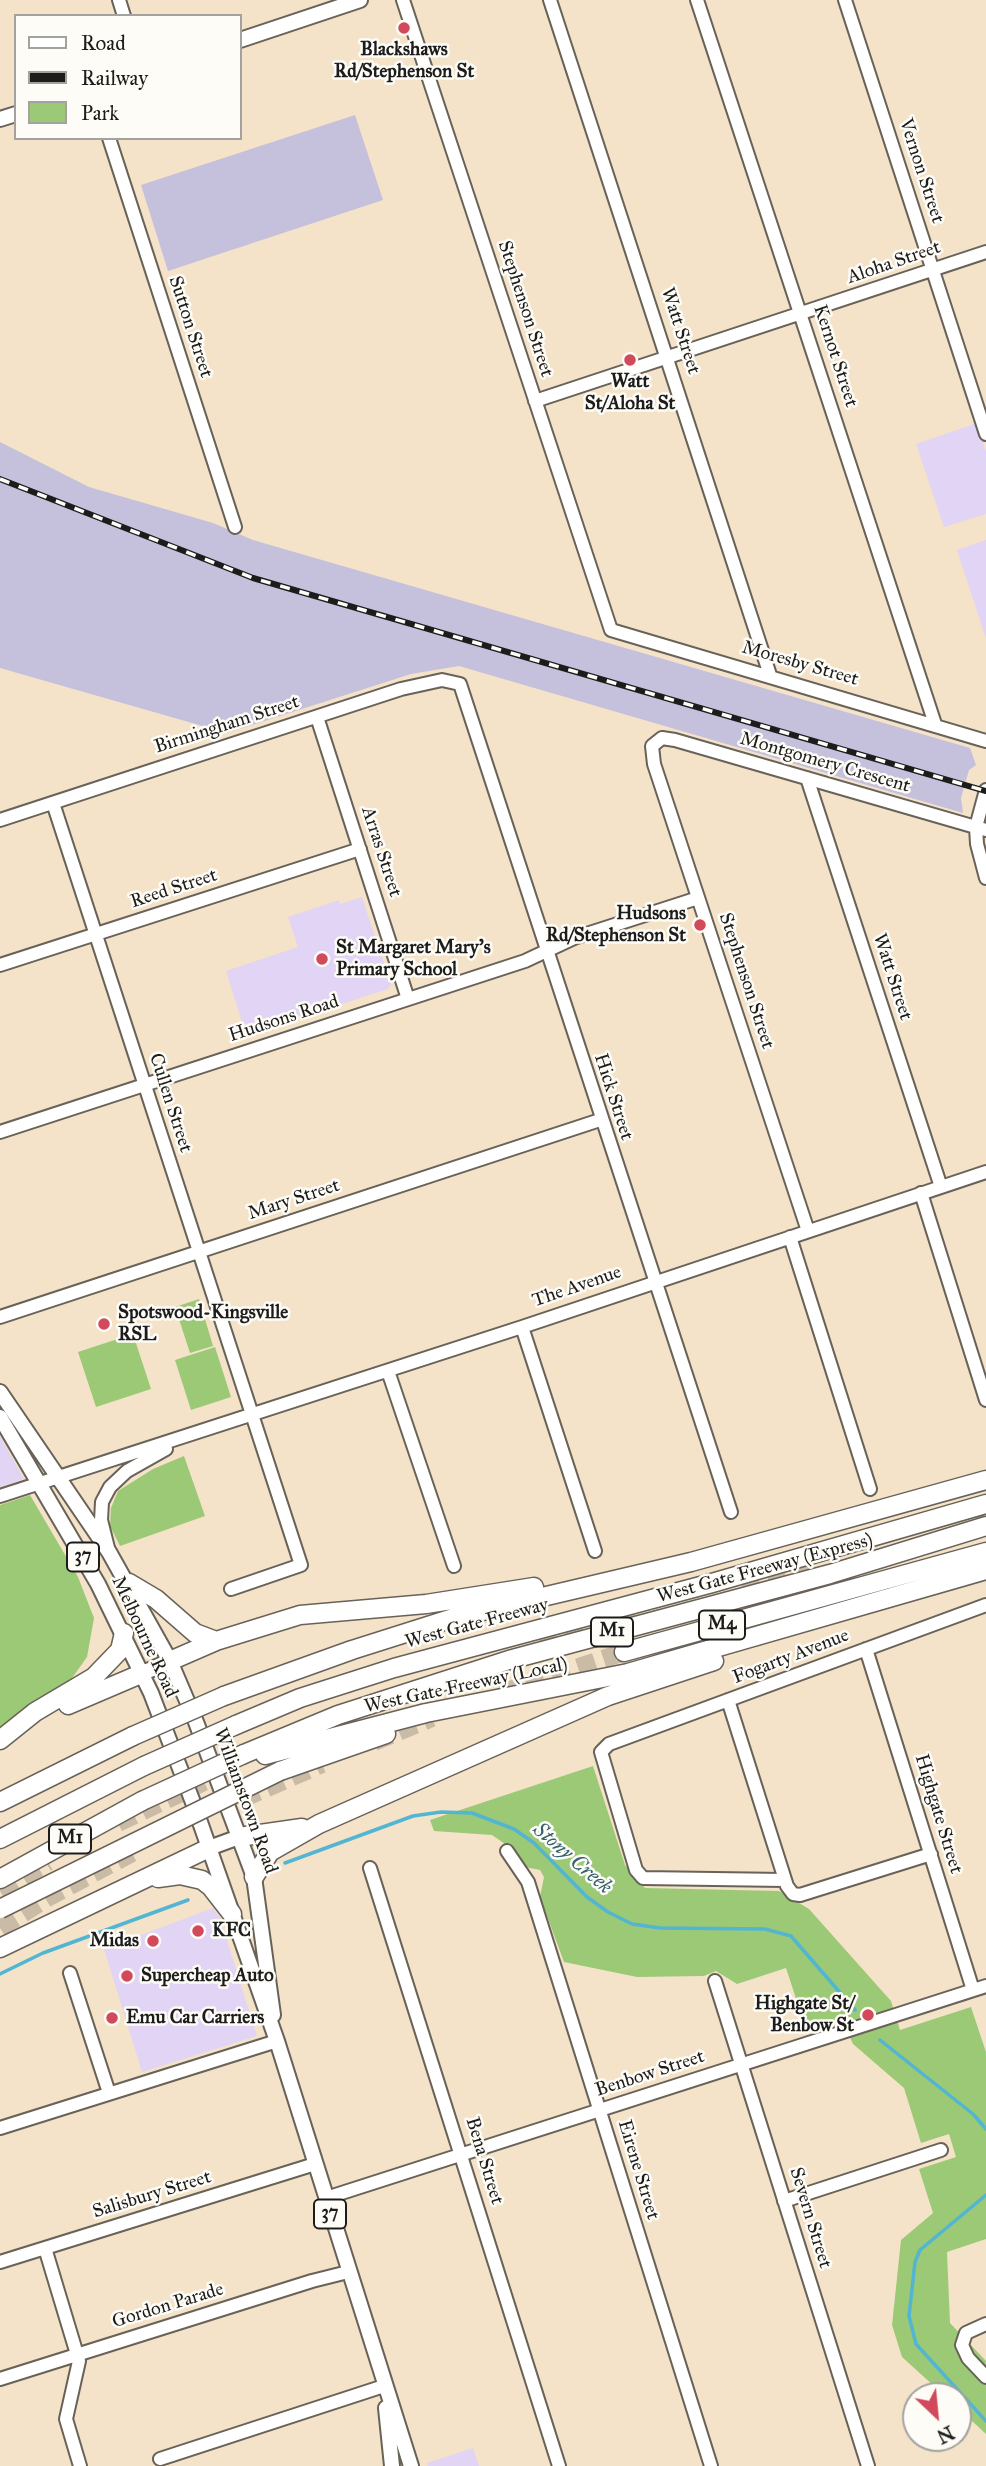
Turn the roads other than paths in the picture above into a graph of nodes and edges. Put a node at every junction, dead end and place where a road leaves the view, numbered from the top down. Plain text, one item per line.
1 (360, 0) edge
2 (403, 0) edge
3 (550, 0) edge
4 (697, 0) edge
5 (845, 0) edge
6 (242, 39) edge
7 (110, 140) edge
8 (986, 253) edge
9 (932, 270) junction
10 (801, 314) junction
11 (669, 358) junction
12 (536, 401) junction
13 (986, 434) edge
14 (236, 527) dead end
15 (611, 630) joint
16 (770, 675) junction
17 (464, 691) joint
18 (317, 717) junction
19 (935, 724) junction
20 (983, 738) edge
21 (654, 743) joint
22 (807, 778) junction
23 (986, 790) edge
24 (53, 803) junction
25 (0, 820) edge
26 (981, 828) edge
27 (360, 849) junction
28 (986, 878) edge
29 (698, 898) junction
30 (96, 934) junction
31 (547, 951) junction
32 (0, 965) edge
33 (408, 999) junction
34 (144, 1085) junction
35 (600, 1120) junction
36 (0, 1132) edge
37 (986, 1172) edge
38 (941, 1187) junction
39 (921, 1193) junction
40 (808, 1231) junction
41 (790, 1237) junction
42 (197, 1252) junction
43 (653, 1281) junction
44 (0, 1317) edge
45 (522, 1327) junction
46 (388, 1371) junction
47 (0, 1392) edge
48 (986, 1400) edge
49 (251, 1416) junction
50 (0, 1417) edge
51 (181, 1439) junction
52 (58, 1479) junction
53 (986, 1480) edge
54 (39, 1482) junction
55 (870, 1489) dead end
56 (0, 1496) edge
57 (986, 1504) edge
58 (731, 1512) dead end
59 (986, 1526) edge
60 (796, 1533) junction
61 (595, 1551) dead end
62 (109, 1552) junction
63 (986, 1552) edge
64 (454, 1566) dead end
65 (986, 1570) edge
66 (129, 1583) junction
67 (231, 1589) dead end
68 (880, 1602) junction
69 (986, 1605) edge
70 (124, 1633) junction
71 (216, 1641) junction
72 (866, 1649) junction
73 (624, 1652) tunnel mouth
74 (170, 1661) junction
75 (143, 1673) junction
76 (548, 1689) junction
77 (729, 1700) junction
78 (0, 1741) edge
79 (244, 1757) junction
80 (0, 1802) edge
81 (319, 1824) junction
82 (239, 1837) junction
83 (0, 1839) edge
84 (209, 1847) junction
85 (507, 1851) dead end
86 (931, 1854) junction
87 (370, 1868) dead end
88 (254, 1877) junction
89 (0, 1879) edge
90 (788, 1885) junction
91 (120, 1889) junction
92 (0, 1909) edge
93 (232, 1914) junction
94 (0, 1948) edge
95 (70, 1973) dead end
96 (716, 1981) dead end
97 (980, 1988) edge
98 (277, 2041) junction
99 (742, 2065) junction
100 (109, 2094) junction
101 (599, 2110) junction
102 (0, 2128) edge
103 (941, 2150) dead end
104 (462, 2155) junction
105 (315, 2164) junction
106 (326, 2198) junction
107 (784, 2201) junction
108 (45, 2248) junction
109 (0, 2262) edge
110 (348, 2272) junction
111 (986, 2324) edge
112 (78, 2354) junction
113 (986, 2377) edge
114 (0, 2379) edge
115 (384, 2386) junction
116 (160, 2459) dead end
117 (80, 2466) edge
118 (392, 2466) edge
119 (411, 2466) edge
120 (559, 2466) edge
121 (711, 2466) edge
122 (868, 2466) edge

1 - 6 main road
2 - 12 street, Stephenson Street
3 - 11 street, Watt Street
4 - 10 street, Kernot Street
5 - 9 street, Vernon Street
7 - 14 street, Sutton Street
8 - 9 street, Aloha Street
9 - 10 street, Aloha Street
9 - 13 street, Vernon Street
10 - 11 street, Aloha Street
10 - 19 street, Kernot Street
11 - 12 street, Aloha Street
11 - 16 street, Watt Street
12 - 15 street, Stephenson Street
15 - 16 street, Moresby Street
16 - 19 street, Moresby Street
17 - 18 street, Birmingham Street
17 - 31 street, Hick Street
18 - 24 street, Birmingham Street
18 - 27 street, Arras Street
19 - 20 street, Moresby Street
21 - 22 street, Montgomery Crescent
21 - 29 street, Stephenson Street
22 - 26 street, Montgomery Crescent
22 - 38 street, Watt Street
23 - 26 street
24 - 25 street, Birmingham Street
24 - 30 street, Cullen Street
26 - 28 street
27 - 30 street, Reed Street
27 - 33 street, Arras Street
29 - 31 street, Hudsons Road
29 - 40 street, Stephenson Street
30 - 32 street, Reed Street
30 - 34 street, Cullen Street
31 - 33 street, Hudsons Road
31 - 35 street, Hick Street
33 - 34 street, Hudsons Road
34 - 36 street, Hudsons Road
34 - 42 street, Cullen Street
35 - 42 street, Mary Street
35 - 43 street, Hick Street
37 - 38 street, The Avenue
38 - 39 street, The Avenue
39 - 40 street, The Avenue
39 - 48 street
40 - 41 street, The Avenue
41 - 43 street, The Avenue
41 - 55 street
42 - 44 street, Mary Street
42 - 49 street, Cullen Street
43 - 45 street, The Avenue
43 - 58 street, Hick Street
45 - 46 street, The Avenue
45 - 61 street
46 - 49 street, The Avenue
46 - 64 street
47 - 52 main road, Melbourne Road / 37
49 - 51 street, The Avenue
49 - 67 street, Cullen Street
50 - 54 main road, Melbourne Road / 37
51 - 52 street, The Avenue
51 - 62 street, The Avenue
52 - 54 street, The Avenue
52 - 62 main road, Melbourne Road / 37
53 - 60 highway
54 - 56 street, The Avenue
54 - 70 main road, Melbourne Road / 37
57 - 83 highway, West Gate Freeway / M1, bridge
59 - 79 highway, West Gate Freeway (Express) / M1
60 - 71 highway
60 - 80 highway, bridge
62 - 66 main road, Melbourne Road / 37
63 - 73 highway, M4
65 - 68 highway, West Gate Freeway (Local) / M1
66 - 71 highway
66 - 74 main road, Melbourne Road / 37
68 - 76 highway, West Gate Freeway (Local) / M1
68 - 81 highway
69 - 72 street, Fogarty Avenue
70 - 75 main road, Melbourne Road / 37
70 - 78 highway
71 - 74 highway
72 - 77 street, Fogarty Avenue
72 - 86 street, Highgate Street
74 - 75 main road
74 - 82 main road, Williamstown Road / 37
75 - 78 highway
75 - 84 main road, Melbourne Road / 37
76 - 79 highway, West Gate Freeway (Local) / M1
76 - 92 highway, bridge
77 - 90 street
77 - 90 street, Fogarty Avenue
79 - 89 highway, West Gate Freeway (Local) / M1, bridge
81 - 82 highway
81 - 88 highway
82 - 84 main road
82 - 88 main road, Williamstown Road / 37
84 - 91 highway
84 - 93 main road, Williamstown Road / 37
85 - 101 street, Eirene Street
86 - 90 street
86 - 97 street, Highgate Street
87 - 104 street, Bena Street
88 - 98 main road, Williamstown Road / 37
91 - 93 highway
91 - 94 highway
93 - 98 main road, Williamstown Road / 37
95 - 100 street
96 - 99 street, Severn Street
97 - 99 street, Benbow Street
98 - 100 street
98 - 105 main road, Williamstown Road / 37
99 - 101 street, Benbow Street
99 - 107 street, Severn Street
100 - 102 street
101 - 104 street, Benbow Street
101 - 121 street, Eirene Street
103 - 107 street
104 - 106 street, Benbow Street
104 - 120 street, Bena Street
105 - 106 main road, Williamstown Road / 37
105 - 108 street, Salisbury Street
106 - 110 main road, Williamstown Road / 37
107 - 122 street, Severn Street
108 - 109 street, Salisbury Street
108 - 112 street
110 - 112 street, Gordon Parade
110 - 115 main road, Williamstown Road / 37
111 - 113 street
112 - 114 street, Gordon Parade
112 - 117 street
115 - 116 street
115 - 118 main road, Williamstown Road / 37
115 - 119 main road, Williamstown Road / 37

